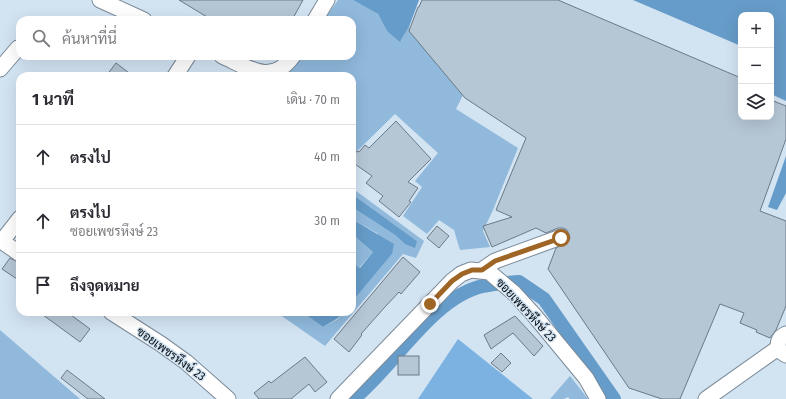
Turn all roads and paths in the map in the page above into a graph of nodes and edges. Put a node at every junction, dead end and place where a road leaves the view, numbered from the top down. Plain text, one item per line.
1 (100, 0) edge
2 (327, 0) edge
3 (135, 16) edge
4 (317, 16) edge
5 (16, 50) edge
6 (185, 60) edge
7 (231, 60) edge
8 (290, 60) edge
9 (0, 69) edge
10 (178, 72) edge
11 (257, 72) edge
12 (275, 72) edge
13 (16, 223) edge
14 (561, 238) dead end
15 (1, 240) edge
16 (16, 251) edge
17 (482, 270) junction
18 (117, 316) edge
19 (786, 334) edge
20 (782, 352) edge
21 (342, 398) edge
22 (228, 399) edge
23 (598, 399) edge
24 (706, 399) edge

1 - 3 street
2 - 4 street
5 - 9 street
6 - 10 street
7 - 11 street
8 - 12 street
13 - 15 street
14 - 17 street
15 - 16 street
17 - 21 street
17 - 23 street, ซอยเพชรหึงษ์ 23
18 - 22 street, ซอยเพชรหึงษ์ 23
19 - 20 street
20 - 24 street

